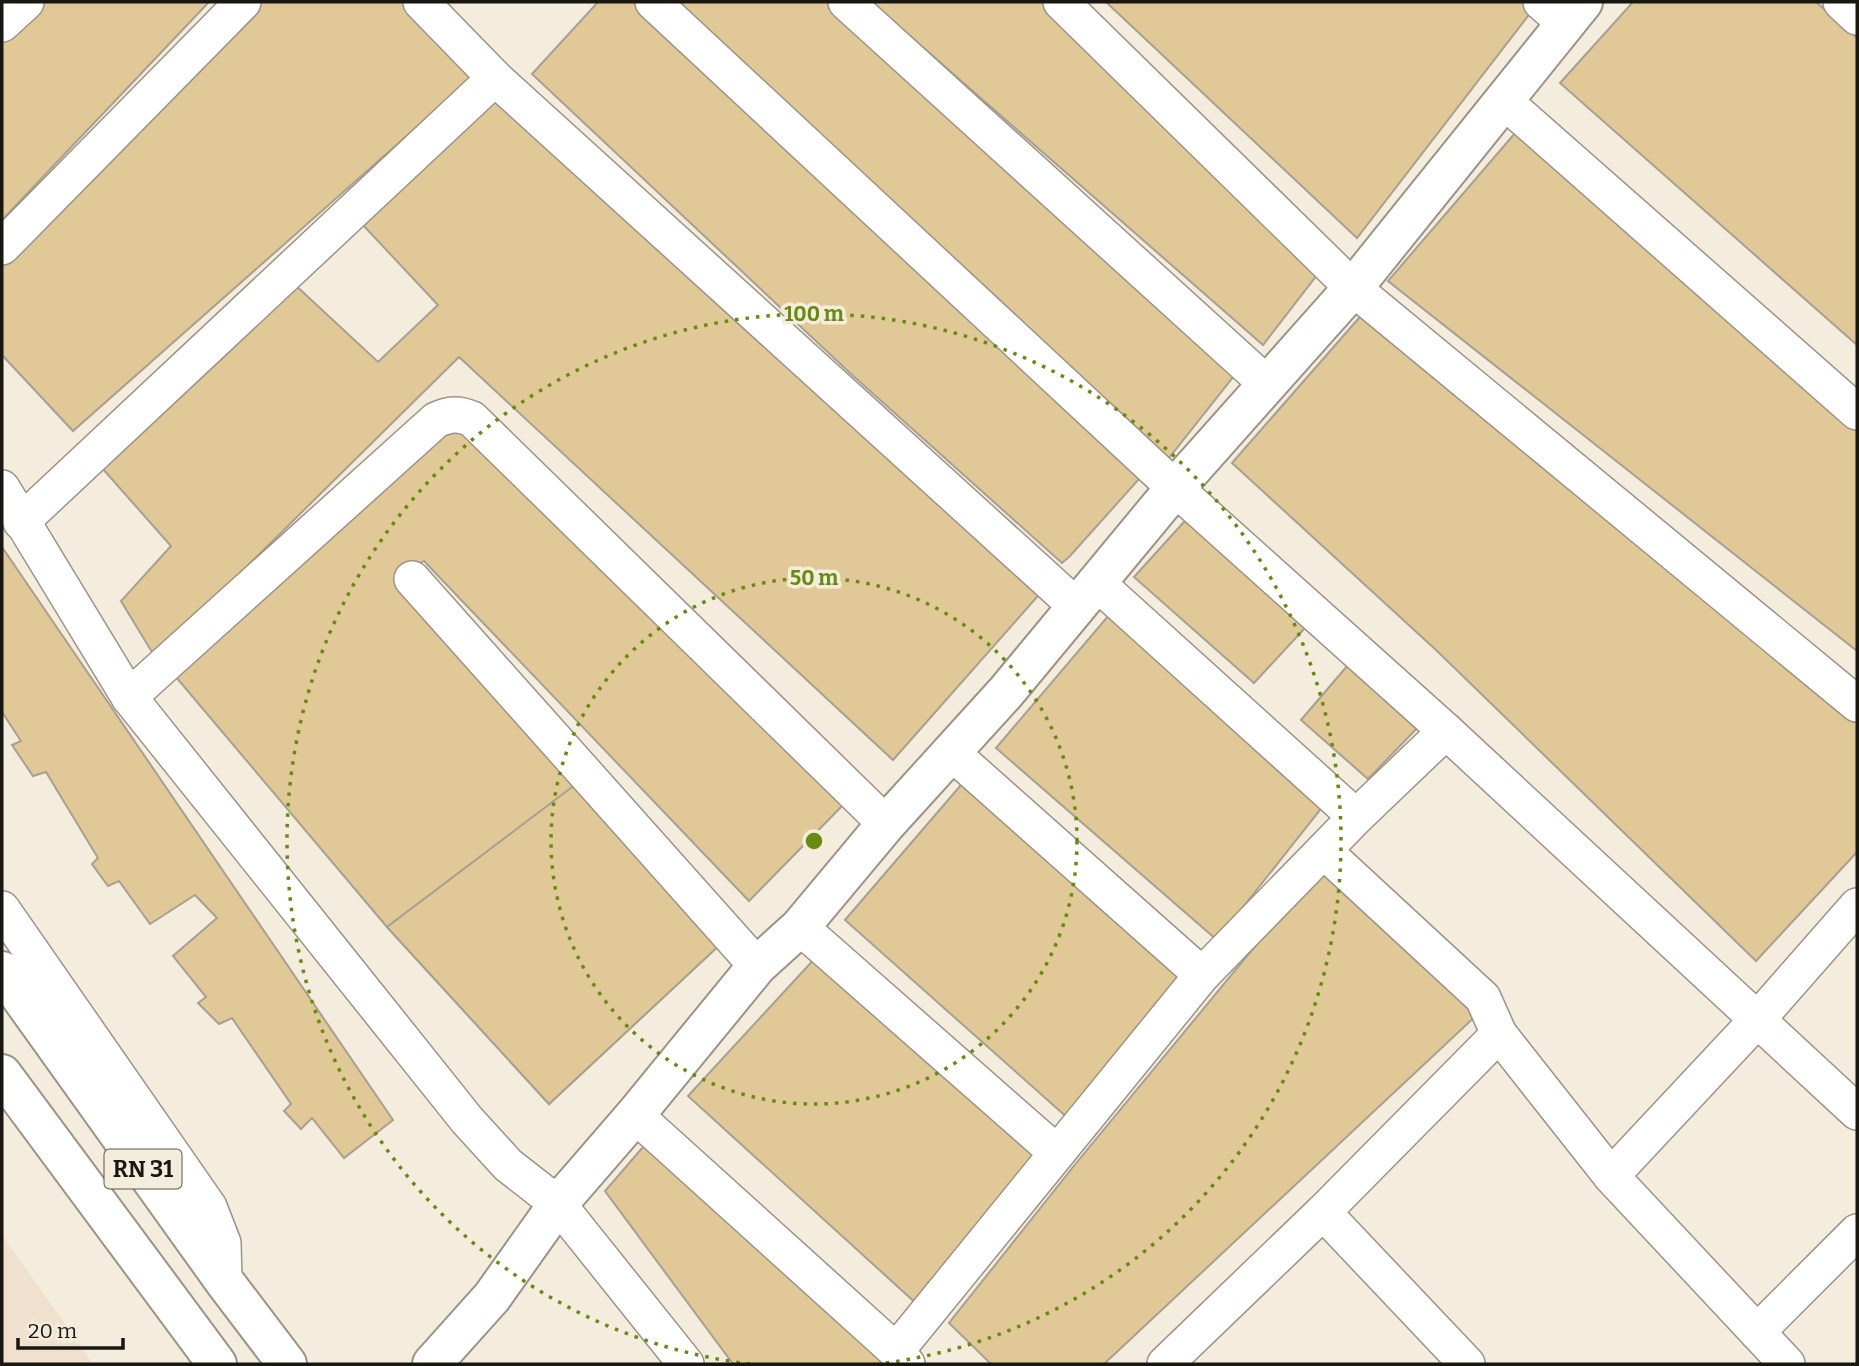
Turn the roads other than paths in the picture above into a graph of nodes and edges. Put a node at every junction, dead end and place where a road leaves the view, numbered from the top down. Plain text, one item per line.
1 (26, 2) edge
2 (243, 2) edge
3 (421, 2) edge
4 (653, 2) edge
5 (846, 2) edge
6 (1061, 2) edge
7 (1841, 2) edge
8 (1563, 9) edge
9 (1857, 17) edge
10 (2, 24) edge
11 (495, 78) junction
12 (1503, 100) junction
13 (2, 247) edge
14 (1353, 288) junction
15 (1267, 384) junction
16 (1857, 412) edge
17 (2, 488) edge
18 (1175, 488) junction
19 (20, 522) junction
20 (412, 579) dead end
21 (1086, 594) junction
22 (128, 697) junction
23 (1857, 704) edge
24 (1446, 732) junction
25 (952, 753) junction
26 (1356, 817) junction
27 (886, 824) junction
28 (1324, 851) junction
29 (1857, 906) edge
30 (2, 909) edge
31 (800, 927) junction
32 (757, 966) junction
33 (2, 971) edge
34 (1202, 975) junction
35 (1757, 1020) junction
36 (1499, 1034) junction
37 (2, 1074) edge
38 (1857, 1112) edge
39 (635, 1115) junction
40 (1057, 1153) junction
41 (1611, 1176) junction
42 (558, 1204) junction
43 (1323, 1212) junction
44 (1857, 1232) edge
45 (224, 1281) junction
46 (1757, 1332) junction
47 (901, 1358) edge
48 (1450, 1359) edge
49 (217, 1364) edge
50 (287, 1364) edge
51 (432, 1364) edge
52 (686, 1364) edge
53 (1165, 1364) edge
54 (1787, 1364) edge

1 - 10 street
2 - 13 street
3 - 11 street
4 - 18 street
5 - 15 street
6 - 14 street
7 - 9 street
8 - 12 street
11 - 19 street
11 - 21 street
12 - 14 street
12 - 16 street
14 - 15 street
14 - 23 street
15 - 18 street
17 - 19 street
18 - 21 street
18 - 24 street
19 - 22 street
20 - 32 street
21 - 25 street
21 - 26 street
22 - 27 street
22 - 42 street
24 - 26 street
24 - 35 street
25 - 27 street
25 - 34 street
26 - 28 street
27 - 31 street
28 - 34 street
28 - 36 street
29 - 35 street
30 - 45 street
31 - 32 street
31 - 40 street
32 - 39 street
33 - 45 street, RN 31
34 - 40 street
35 - 38 street
35 - 41 street
36 - 41 street
36 - 43 street
37 - 49 street, RN 31
39 - 42 street
39 - 47 street
40 - 47 street
41 - 46 street
42 - 51 street
42 - 52 street
43 - 48 street
43 - 53 street
44 - 46 street
45 - 50 street, RN 31
46 - 54 street

